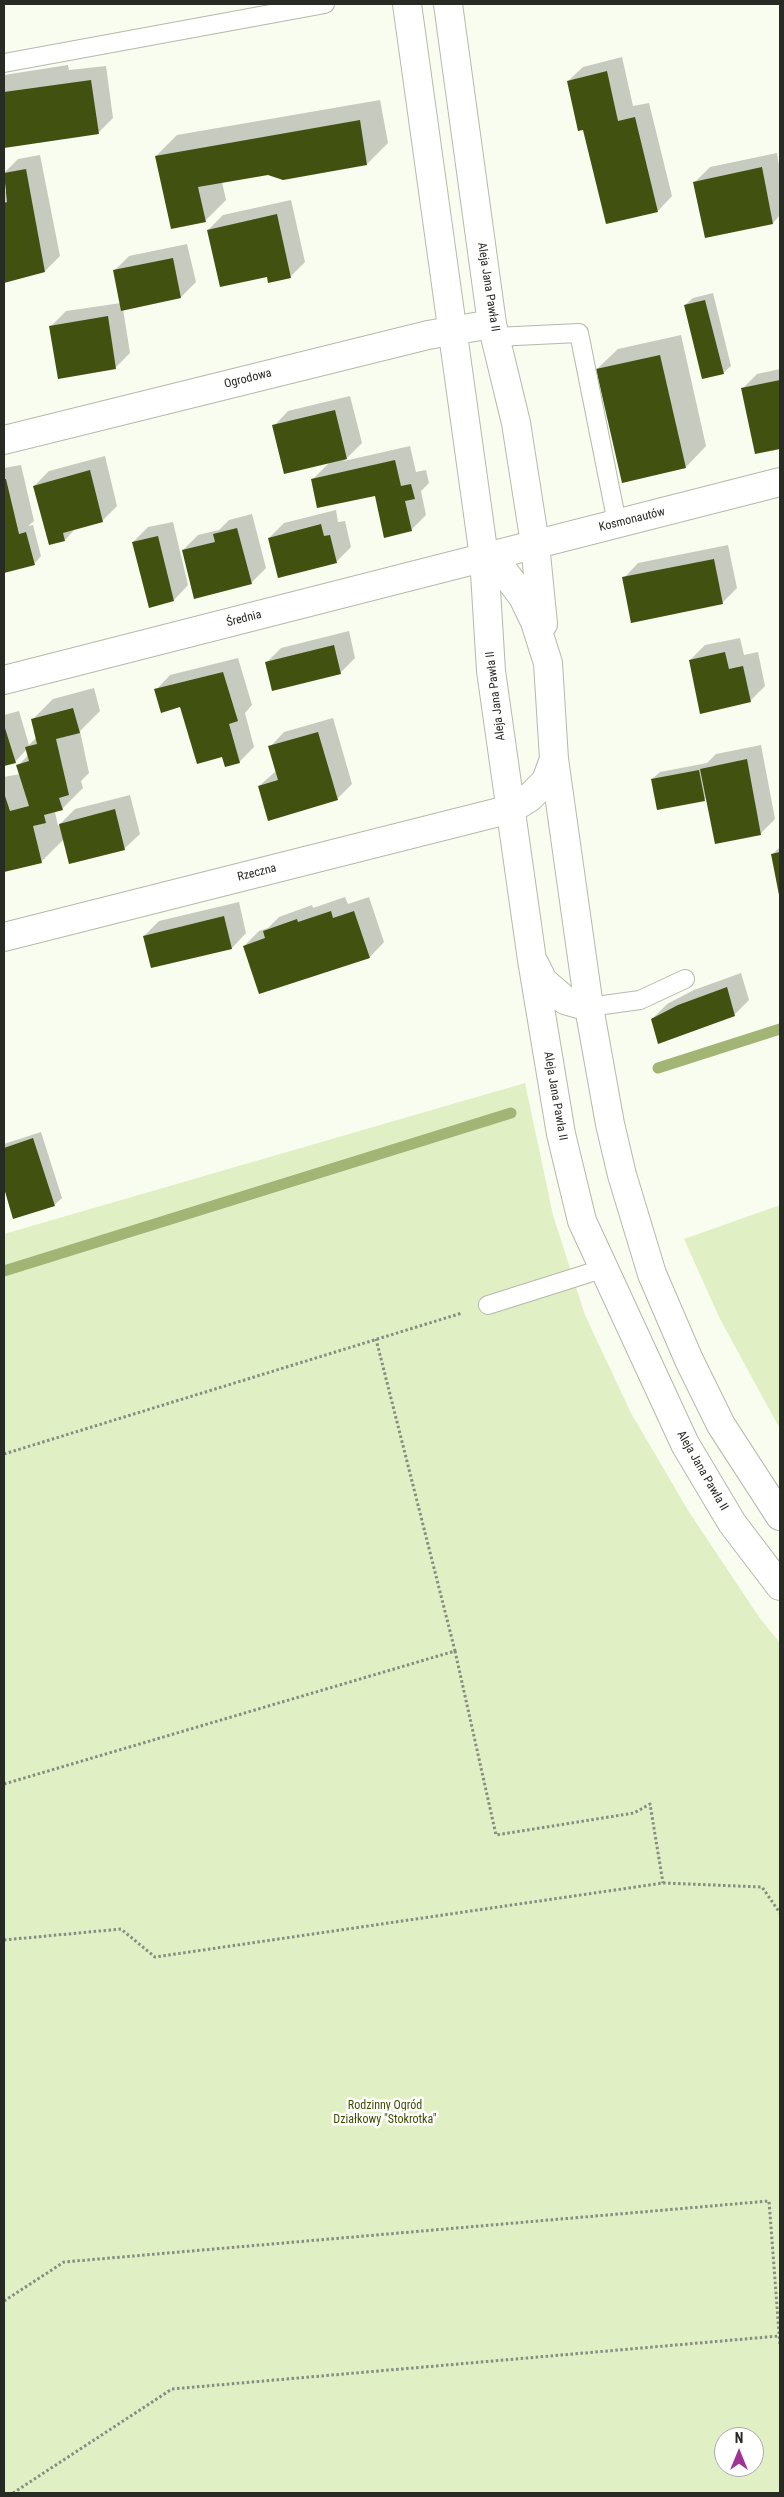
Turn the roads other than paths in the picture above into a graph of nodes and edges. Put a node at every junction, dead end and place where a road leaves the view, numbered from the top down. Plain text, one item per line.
1 (325, 4) edge
2 (407, 4) edge
3 (448, 4) edge
4 (4, 63) edge
5 (453, 329) junction
6 (494, 330) junction
7 (4, 440) edge
8 (780, 482) edge
9 (617, 523) junction
10 (535, 544) junction
11 (484, 557) junction
12 (546, 658) junction
13 (4, 680) edge
14 (554, 759) junction
15 (511, 809) junction
16 (4, 937) edge
17 (532, 960) junction
18 (686, 979) dead end
19 (590, 1007) junction
20 (602, 1269) junction
21 (488, 1305) road end
22 (780, 1516) edge
23 (780, 1586) edge

1 - 4 lane
2 - 5 street, Aleja Jana Pawła II
3 - 6 street, Aleja Jana Pawła II
5 - 6 street, Ogrodowa
5 - 7 street, Ogrodowa
5 - 11 street, Aleja Jana Pawła II
6 - 9 lane
6 - 10 street, Aleja Jana Pawła II
8 - 9 street, Kosmonautów
9 - 10 street, Kosmonautów
10 - 11 street, Kosmonautów
10 - 12 street, Aleja Jana Pawła II
11 - 12 street, Aleja Jana Pawła II
11 - 13 street, Średnia
11 - 15 street, Aleja Jana Pawła II
12 - 14 street, Aleja Jana Pawła II
14 - 15 street, Rzeczna
14 - 19 street, Aleja Jana Pawła II
15 - 16 street, Rzeczna
15 - 17 street, Aleja Jana Pawła II
17 - 19 street
17 - 20 street, Aleja Jana Pawła II
18 - 19 lane
19 - 22 street, Aleja Jana Pawła II
20 - 21 lane
20 - 23 street, Aleja Jana Pawła II

